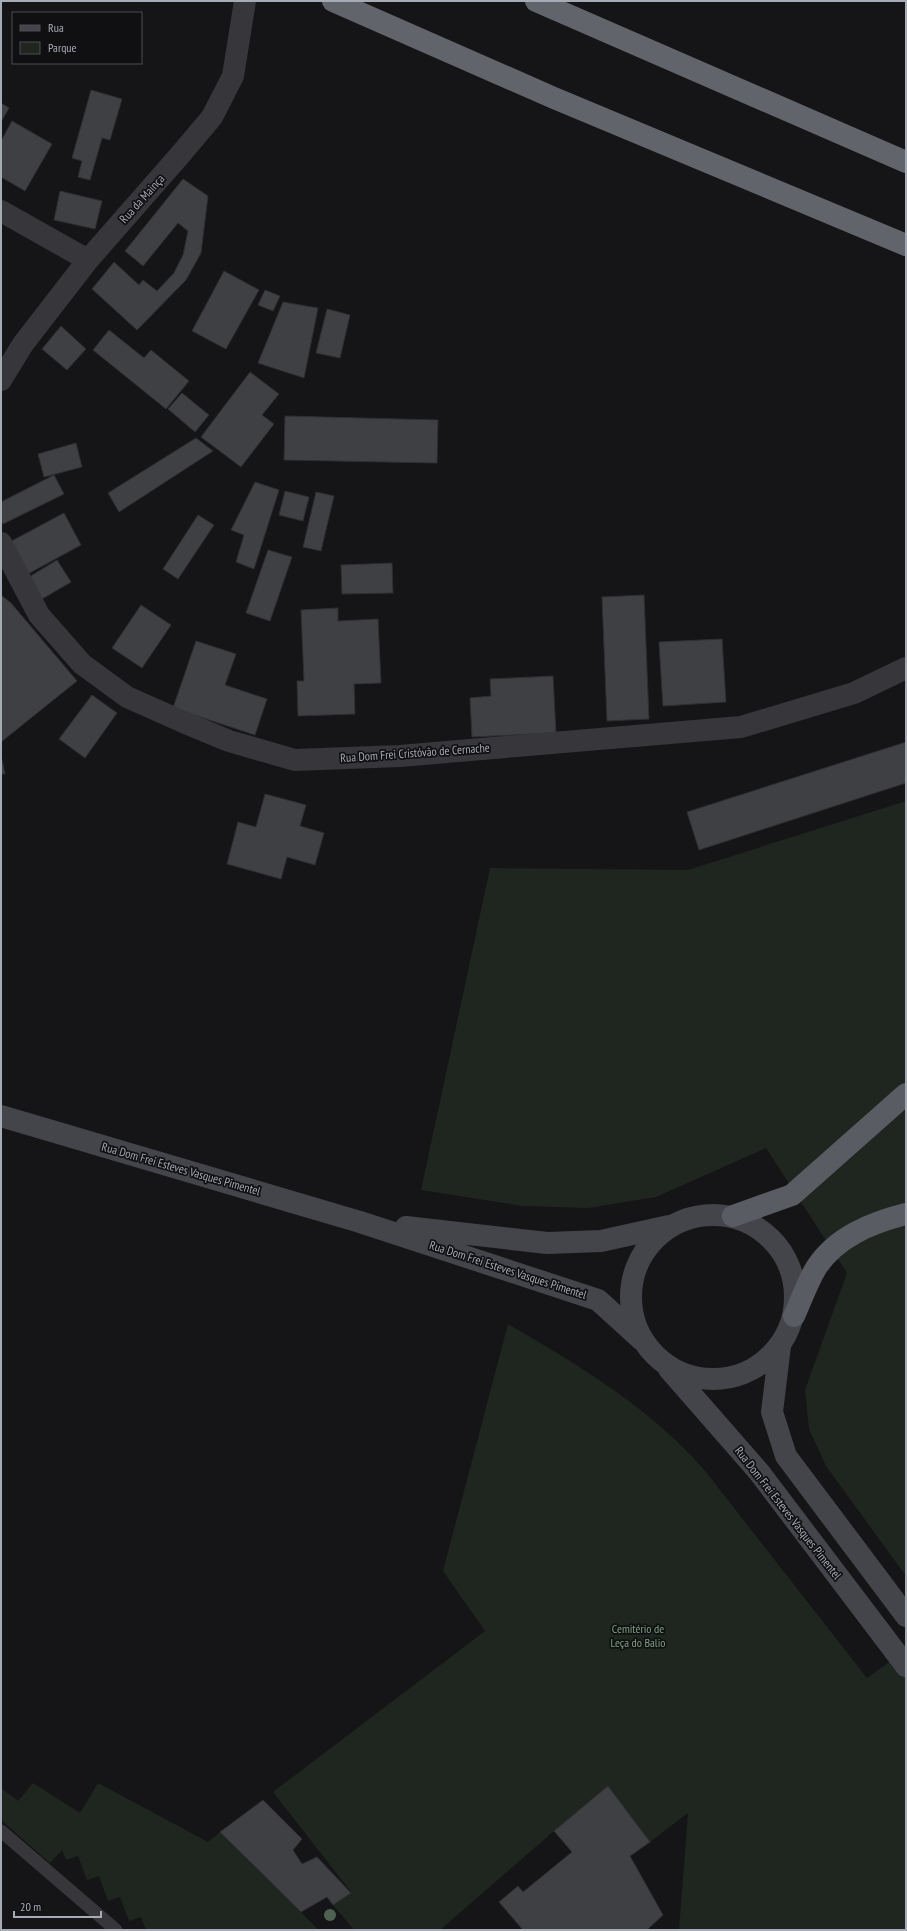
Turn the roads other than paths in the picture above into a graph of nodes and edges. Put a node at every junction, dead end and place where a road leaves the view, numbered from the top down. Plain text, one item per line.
1 (245, 1) edge
2 (333, 1) edge
3 (536, 1) edge
4 (906, 162) edge
5 (1, 211) edge
6 (906, 245) edge
7 (88, 260) junction
8 (1, 380) edge
9 (1, 543) edge
10 (906, 668) edge
11 (906, 1094) edge
12 (1, 1116) edge
13 (906, 1214) edge
14 (733, 1216) junction
15 (360, 1222) junction
16 (670, 1226) junction
17 (794, 1316) junction
18 (642, 1340) junction
19 (780, 1346) junction
20 (664, 1364) junction
21 (906, 1616) edge
22 (906, 1666) edge
23 (1, 1831) edge
24 (116, 1930) edge

1 - 7 street, Rua da Mainça
2 - 6 highway
3 - 4 highway
5 - 7 street
7 - 8 street, Rua da Mainça
9 - 10 street, Rua Dom Frei Cristóvão de Cernache
11 - 14 highway
12 - 15 main road, Rua Dom Frei Esteves Vasques Pimentel
13 - 17 highway
14 - 16 main road
14 - 17 main road
15 - 16 main road, Rua Dom Frei Esteves Vasques Pimentel
15 - 18 main road, Rua Dom Frei Esteves Vasques Pimentel
16 - 18 main road
17 - 19 main road
18 - 20 main road, Rua Dom Frei Esteves Vasques Pimentel
19 - 20 main road
19 - 21 main road
20 - 22 main road, Rua Dom Frei Esteves Vasques Pimentel
23 - 24 lane

